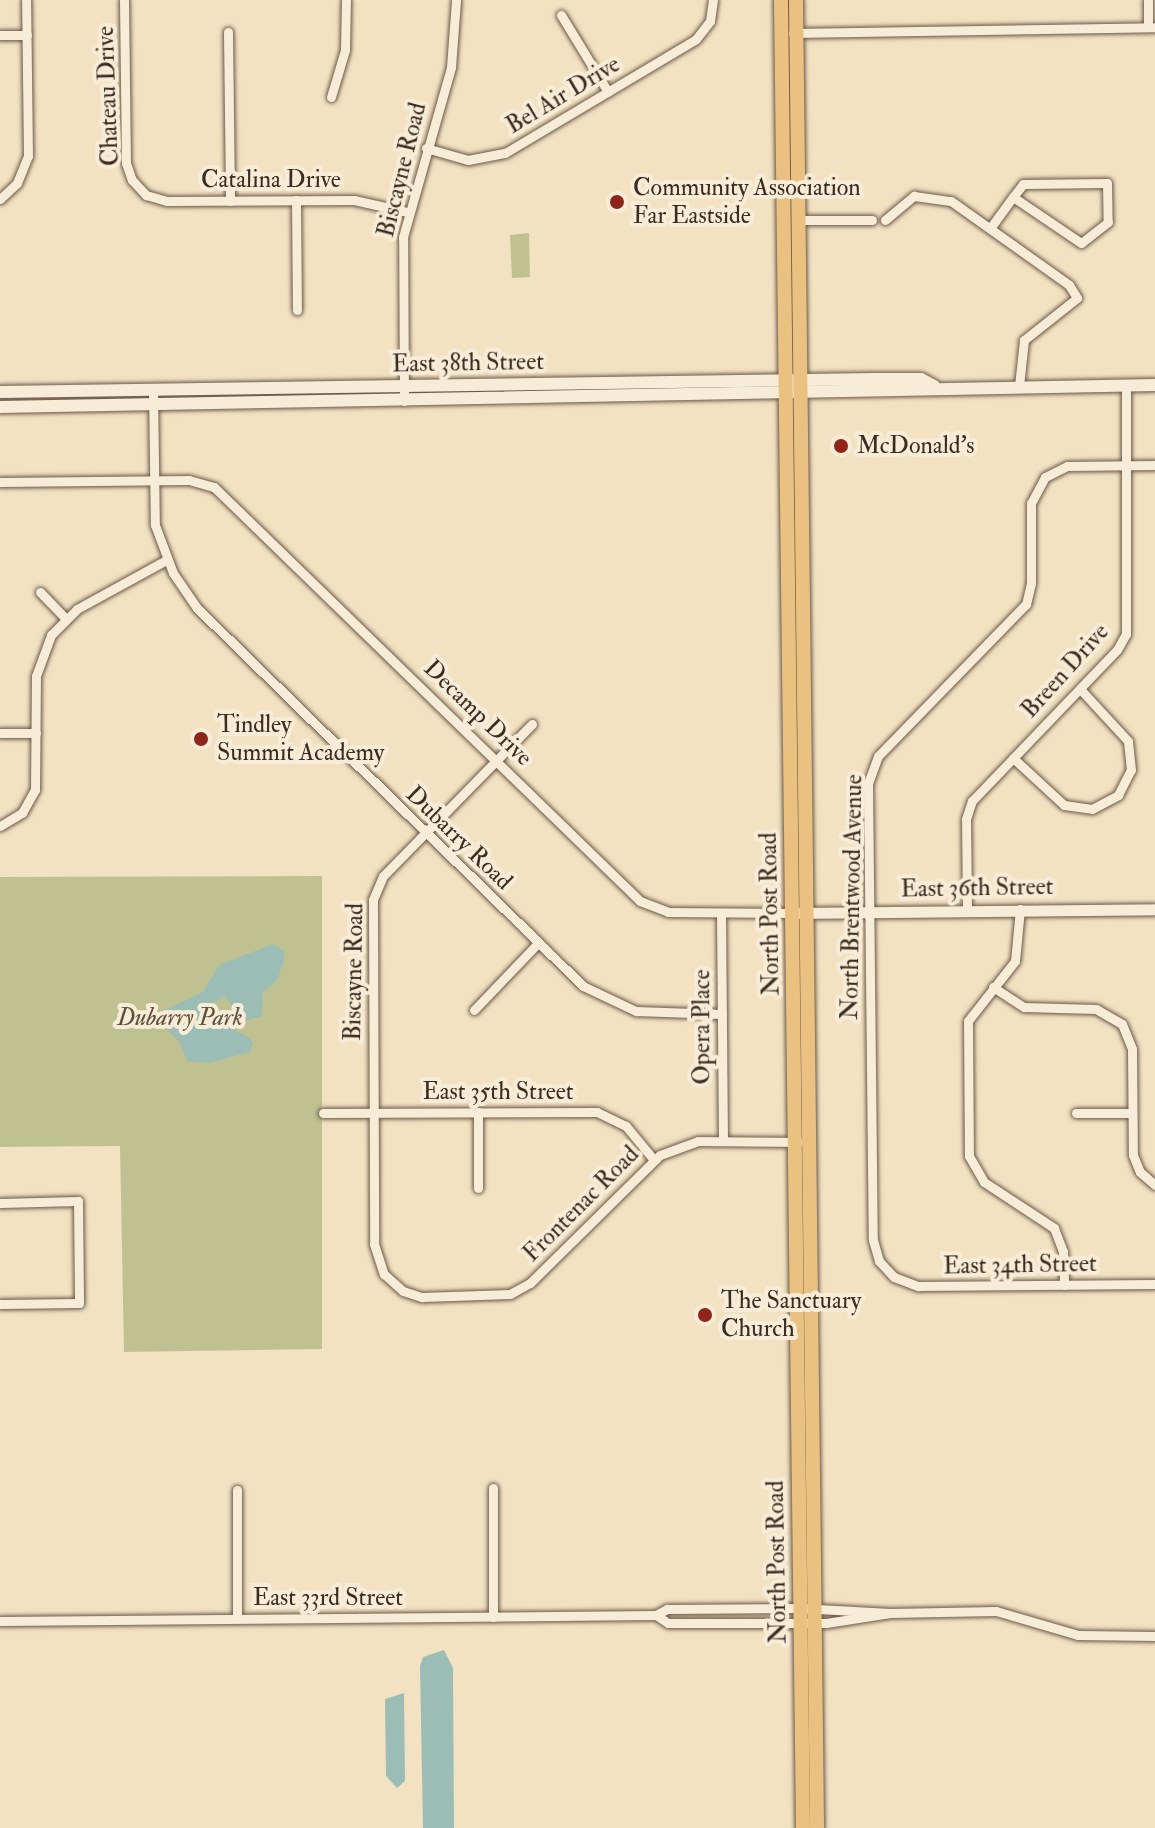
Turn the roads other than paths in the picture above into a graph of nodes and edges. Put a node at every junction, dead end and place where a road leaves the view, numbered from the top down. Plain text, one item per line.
1 (26, 0) edge
2 (124, 0) edge
3 (346, 0) edge
4 (456, 0) edge
5 (713, 0) edge
6 (781, 0) edge
7 (796, 0) edge
8 (1148, 0) edge
9 (561, 15) dead end
10 (1152, 27) edge
11 (228, 32) dead end
12 (789, 33) junction
13 (0, 35) edge
14 (27, 35) junction
15 (608, 92) junction
16 (331, 97) dead end
17 (426, 148) junction
18 (138, 188) joint
19 (1013, 197) junction
20 (0, 199) edge
21 (296, 200) junction
22 (230, 201) junction
23 (407, 212) junction
24 (792, 220) junction
25 (872, 220) dead end
26 (885, 220) dead end
27 (991, 227) junction
28 (297, 310) dead end
29 (1126, 385) junction
30 (1155, 385) edge
31 (404, 386) junction
32 (1019, 386) junction
33 (795, 388) junction
34 (153, 390) junction
35 (0, 392) edge
36 (404, 401) junction
37 (152, 404) junction
38 (0, 407) edge
39 (1127, 465) junction
40 (1155, 465) edge
41 (152, 480) junction
42 (0, 482) edge
43 (166, 560) junction
44 (40, 592) dead end
45 (65, 618) junction
46 (1080, 689) junction
47 (532, 724) dead end
48 (0, 733) edge
49 (36, 733) junction
50 (1013, 758) junction
51 (495, 761) junction
52 (0, 826) edge
53 (425, 834) junction
54 (967, 909) junction
55 (1020, 909) junction
56 (1155, 909) edge
57 (870, 911) junction
58 (721, 913) junction
59 (799, 913) junction
60 (538, 943) junction
61 (993, 987) junction
62 (474, 1010) dead end
63 (722, 1014) junction
64 (374, 1112) junction
65 (478, 1112) junction
66 (323, 1113) dead end
67 (1076, 1113) dead end
68 (1132, 1113) junction
69 (723, 1141) junction
70 (802, 1142) junction
71 (654, 1160) junction
72 (1155, 1185) edge
73 (478, 1188) dead end
74 (0, 1203) edge
75 (888, 1273) joint
76 (388, 1280) joint
77 (1155, 1284) edge
78 (1064, 1285) junction
79 (0, 1304) edge
80 (493, 1488) dead end
81 (237, 1490) dead end
82 (807, 1615) junction
83 (493, 1617) junction
84 (237, 1618) junction
85 (0, 1621) edge
86 (1155, 1636) edge
87 (803, 1828) edge
88 (817, 1828) edge

1 - 14 street
2 - 18 street, Chateau Drive
3 - 16 street
4 - 17 street, Biscayne Road
5 - 15 street, Bel Air Drive
6 - 12 main road, North Post Road
7 - 12 main road, North Post Road
8 - 10 street
9 - 15 street
10 - 12 street
11 - 22 street
12 - 24 main road, North Post Road
13 - 14 street
14 - 20 street
15 - 17 street, Bel Air Drive
17 - 23 street, Biscayne Road
18 - 22 street, Catalina Drive
19 - 19 street
19 - 27 street
21 - 22 street, Catalina Drive
21 - 23 street, Catalina Drive
21 - 28 street
23 - 31 street, Biscayne Road
24 - 25 street
24 - 33 main road, North Post Road
26 - 27 street
27 - 32 street
29 - 30 main road, East 38th Street
29 - 32 main road, East 38th Street
29 - 39 street, Breen Drive
31 - 33 main road, East 38th Street
31 - 34 main road, East 38th Street
31 - 36 street, Biscayne Road
32 - 33 main road, East 38th Street
33 - 36 main road, East 38th Street
33 - 59 main road, North Post Road
34 - 35 main road, East 38th Street
34 - 37 street, Dubarry Road
36 - 37 main road, East 38th Street
37 - 38 main road, East 38th Street
37 - 41 street, Dubarry Road
39 - 40 street, North Brentwood Avenue
39 - 46 street, Breen Drive
39 - 57 street, North Brentwood Avenue
41 - 42 street, Decamp Drive
41 - 43 street, Dubarry Road
41 - 51 street, Decamp Drive
43 - 45 street
43 - 53 street, Dubarry Road
44 - 45 street
45 - 49 street
46 - 50 street, Breen Drive
46 - 50 street
47 - 51 street, Biscayne Road
48 - 49 street
49 - 52 street
50 - 54 street, Breen Drive
51 - 53 street, Biscayne Road
51 - 58 street, Decamp Drive
53 - 60 street, Dubarry Road
53 - 64 street, Biscayne Road
54 - 55 street, East 36th Street
54 - 57 street, East 36th Street
55 - 56 street, East 36th Street
55 - 61 street
57 - 59 street, East 36th Street
57 - 75 street, North Brentwood Avenue
58 - 59 street, Decamp Drive
58 - 63 street, Opera Place
59 - 70 main road, North Post Road
60 - 62 street
60 - 63 street, Dubarry Road
61 - 68 street
61 - 78 street
63 - 69 street, Opera Place
64 - 65 street, East 35th Street
64 - 66 street, East 35th Street
64 - 76 street, Biscayne Road
65 - 71 street, East 35th Street
65 - 73 street
67 - 68 street
68 - 72 street
69 - 70 street, Frontenac Road
69 - 71 street, Frontenac Road
70 - 82 main road, North Post Road
71 - 76 street, Frontenac Road
74 - 79 street
75 - 78 street, East 34th Street
77 - 78 street, East 34th Street
80 - 83 street
81 - 84 street
82 - 83 street, East 33rd Street
82 - 86 street, East 33rd Street
82 - 87 main road, North Post Road
82 - 88 main road, North Post Road
83 - 84 street, East 33rd Street
84 - 85 street, East 33rd Street

